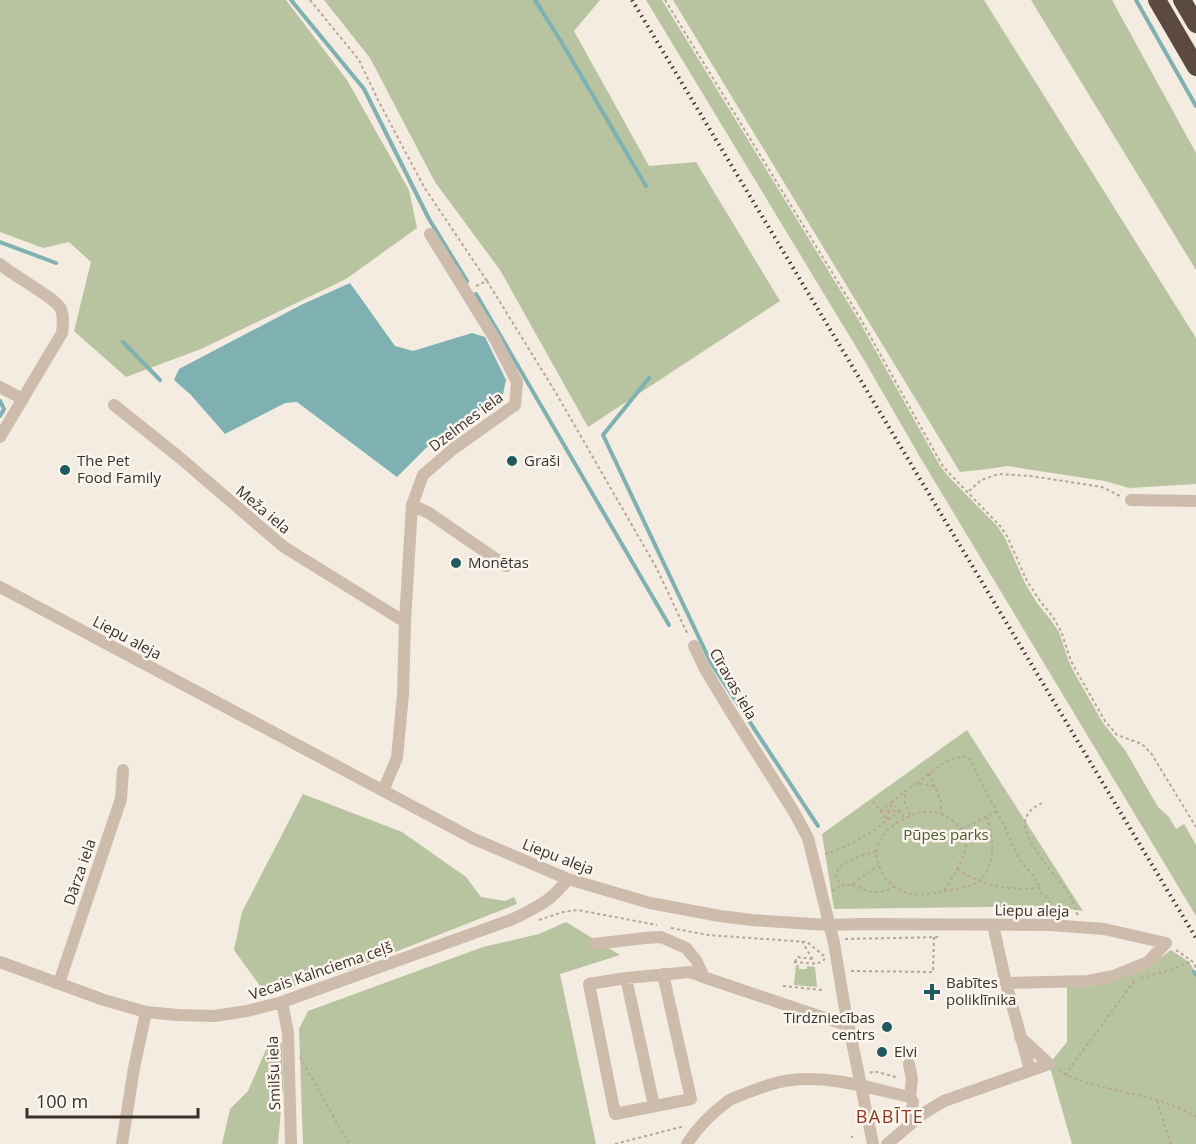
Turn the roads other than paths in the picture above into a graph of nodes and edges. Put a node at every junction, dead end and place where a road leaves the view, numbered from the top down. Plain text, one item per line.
1 (1157, 0) edge
2 (1182, 0) edge
3 (1196, 24) edge
4 (1196, 67) edge
5 (430, 234) dead end
6 (0, 264) edge
7 (0, 387) edge
8 (23, 399) junction
9 (114, 405) dead end
10 (0, 437) edge
11 (1131, 501) road end
12 (1196, 501) edge
13 (412, 505) junction
14 (506, 566) dead end
15 (0, 587) edge
16 (405, 622) junction
17 (694, 646) road end
18 (123, 770) dead end
19 (383, 791) junction
20 (568, 879) junction
21 (829, 925) junction
22 (993, 925) junction
23 (594, 944) dead end
24 (0, 962) edge
25 (663, 974) junction
26 (704, 977) junction
27 (626, 978) junction
28 (59, 983) junction
29 (1006, 983) junction
30 (282, 1002) junction
31 (146, 1012) junction
32 (849, 1026) junction
33 (1020, 1037) junction
34 (909, 1064) dead end
35 (1030, 1070) junction
36 (862, 1080) junction
37 (910, 1097) junction
38 (654, 1106) junction
39 (909, 1125) junction
40 (122, 1144) edge
41 (291, 1144) edge
42 (687, 1144) edge
43 (873, 1144) edge
44 (887, 1144) edge

1 - 4 highway
2 - 3 highway
5 - 13 street, Dzelmes iela
6 - 8 street
7 - 8 street
8 - 10 street
9 - 16 street, Meža iela
11 - 12 street
13 - 14 street
13 - 16 street, Dzelmes iela
15 - 19 street, Liepu aleja
16 - 19 street, Dzelmes iela
17 - 21 street, Cīravas iela
18 - 28 street, Dārza iela
19 - 20 street, Liepu aleja
20 - 21 street, Liepu aleja
20 - 30 street, Vecais Kalnciema ceļš
21 - 22 street, Liepu aleja
21 - 32 street, Cīravas iela
22 - 29 street
22 - 29 street, Liepu aleja
23 - 26 street
24 - 28 street, Vecais Kalnciema ceļš
25 - 26 street
25 - 27 street
25 - 38 street
26 - 32 street
27 - 38 street
27 - 38 street
28 - 31 street, Vecais Kalnciema ceļš
29 - 33 street
30 - 31 street, Vecais Kalnciema ceļš
30 - 41 street, Smilšu iela
31 - 40 street
32 - 36 street, Cīravas iela
33 - 35 street
33 - 35 street
34 - 37 street
35 - 39 street
36 - 37 street
36 - 42 street
36 - 43 street, Cīravas iela
37 - 39 street
39 - 44 street

